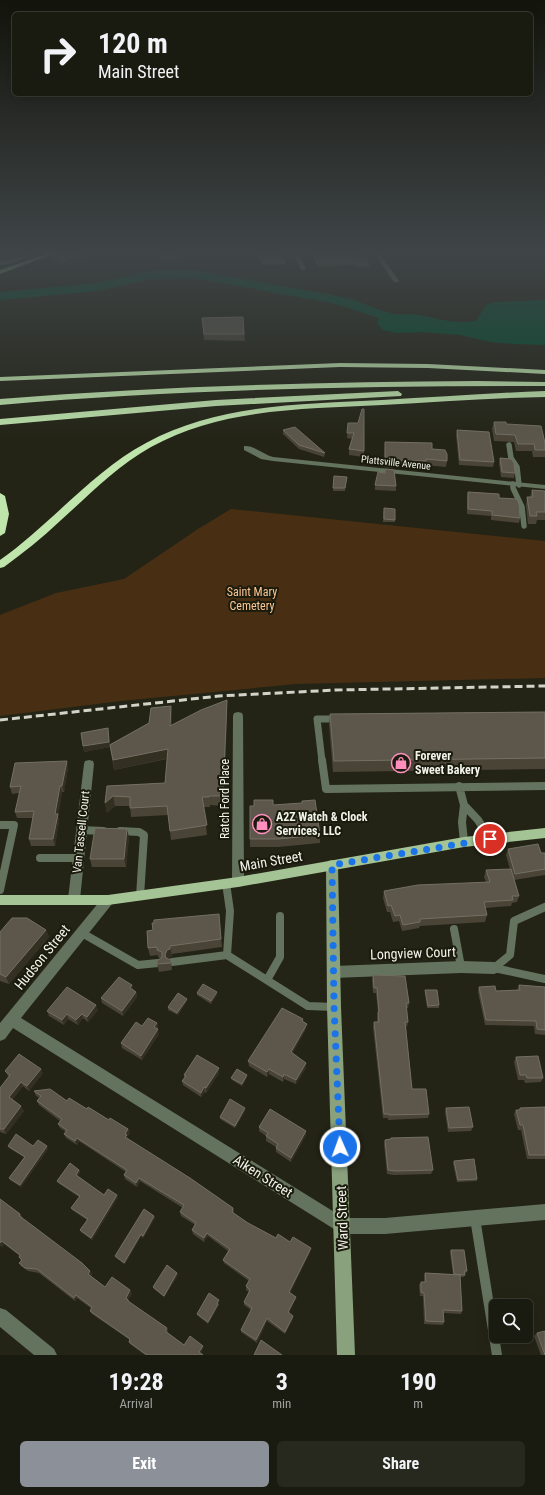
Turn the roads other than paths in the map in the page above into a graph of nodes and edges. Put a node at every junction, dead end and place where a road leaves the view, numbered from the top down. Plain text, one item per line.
1 (545, 372) edge
2 (0, 379) edge
3 (545, 384) edge
4 (545, 390) edge
5 (545, 394) edge
6 (0, 402) edge
7 (0, 422) edge
8 (509, 446) dead end
9 (247, 448) dead end
10 (516, 484) junction
11 (545, 487) edge
12 (0, 496) edge
13 (524, 526) dead end
14 (0, 533) edge
15 (0, 565) edge
16 (238, 716) dead end
17 (349, 719) edge
18 (89, 764) dead end
19 (459, 786) junction
20 (545, 786) edge
21 (464, 805) junction
22 (0, 825) edge
23 (81, 830) junction
24 (545, 833) edge
25 (490, 839) junction
26 (464, 842) junction
27 (40, 858) dead end
28 (78, 858) junction
29 (3, 865) edge
30 (332, 865) junction
31 (238, 882) junction
32 (226, 883) junction
33 (0, 890) edge
34 (140, 896) junction
35 (0, 900) edge
36 (74, 900) junction
37 (108, 900) junction
38 (545, 907) edge
39 (280, 916) dead end
40 (454, 929) dead end
41 (82, 933) junction
42 (227, 955) junction
43 (172, 962) edge
44 (158, 963) edge
45 (461, 967) junction
46 (494, 968) junction
47 (334, 972) junction
48 (545, 978) edge
49 (267, 980) junction
50 (334, 1006) junction
51 (12, 1020) junction
52 (0, 1034) edge
53 (545, 1212) edge
54 (475, 1218) junction
55 (342, 1226) junction
56 (0, 1316) edge
57 (48, 1355) edge
58 (346, 1355) edge
59 (497, 1355) edge

1 - 2 highway
3 - 6 highway
4 - 7 highway
5 - 15 highway
8 - 10 lane
9 - 10 street, Plattsville Avenue
10 - 11 street, Plattsville Avenue
10 - 13 lane
12 - 14 highway
16 - 31 street, Ratch Ford Place
17 - 19 lane
18 - 23 street, Van Tassell Court
19 - 20 lane
19 - 21 lane
21 - 25 lane
21 - 26 lane
22 - 29 lane
23 - 28 street, Van Tassell Court
23 - 34 lane
24 - 25 main road, Main Street
25 - 26 main road, Main Street
26 - 30 main road, Main Street
27 - 28 lane
28 - 36 street, Van Tassell Court
29 - 33 lane
30 - 31 main road, Main Street
30 - 47 main road, Ward Street
31 - 32 main road, Main Street
32 - 34 main road, Main Street
32 - 42 lane
34 - 37 main road, Main Street
35 - 36 main road, Main Street
36 - 37 main road, Main Street
37 - 41 street, Hudson Street
38 - 46 lane
39 - 49 lane
40 - 45 lane
41 - 44 lane
41 - 51 street, Hudson Street
42 - 43 lane
42 - 49 lane
45 - 46 street, Longview Court
45 - 47 street, Longview Court
46 - 48 lane
47 - 50 main road, Ward Street
49 - 50 lane
50 - 55 main road, Ward Street
51 - 52 street, Hudson Street
51 - 55 street, Aiken Street
53 - 54 street
54 - 55 street
54 - 59 lane
55 - 58 main road, Ward Street
56 - 57 street

